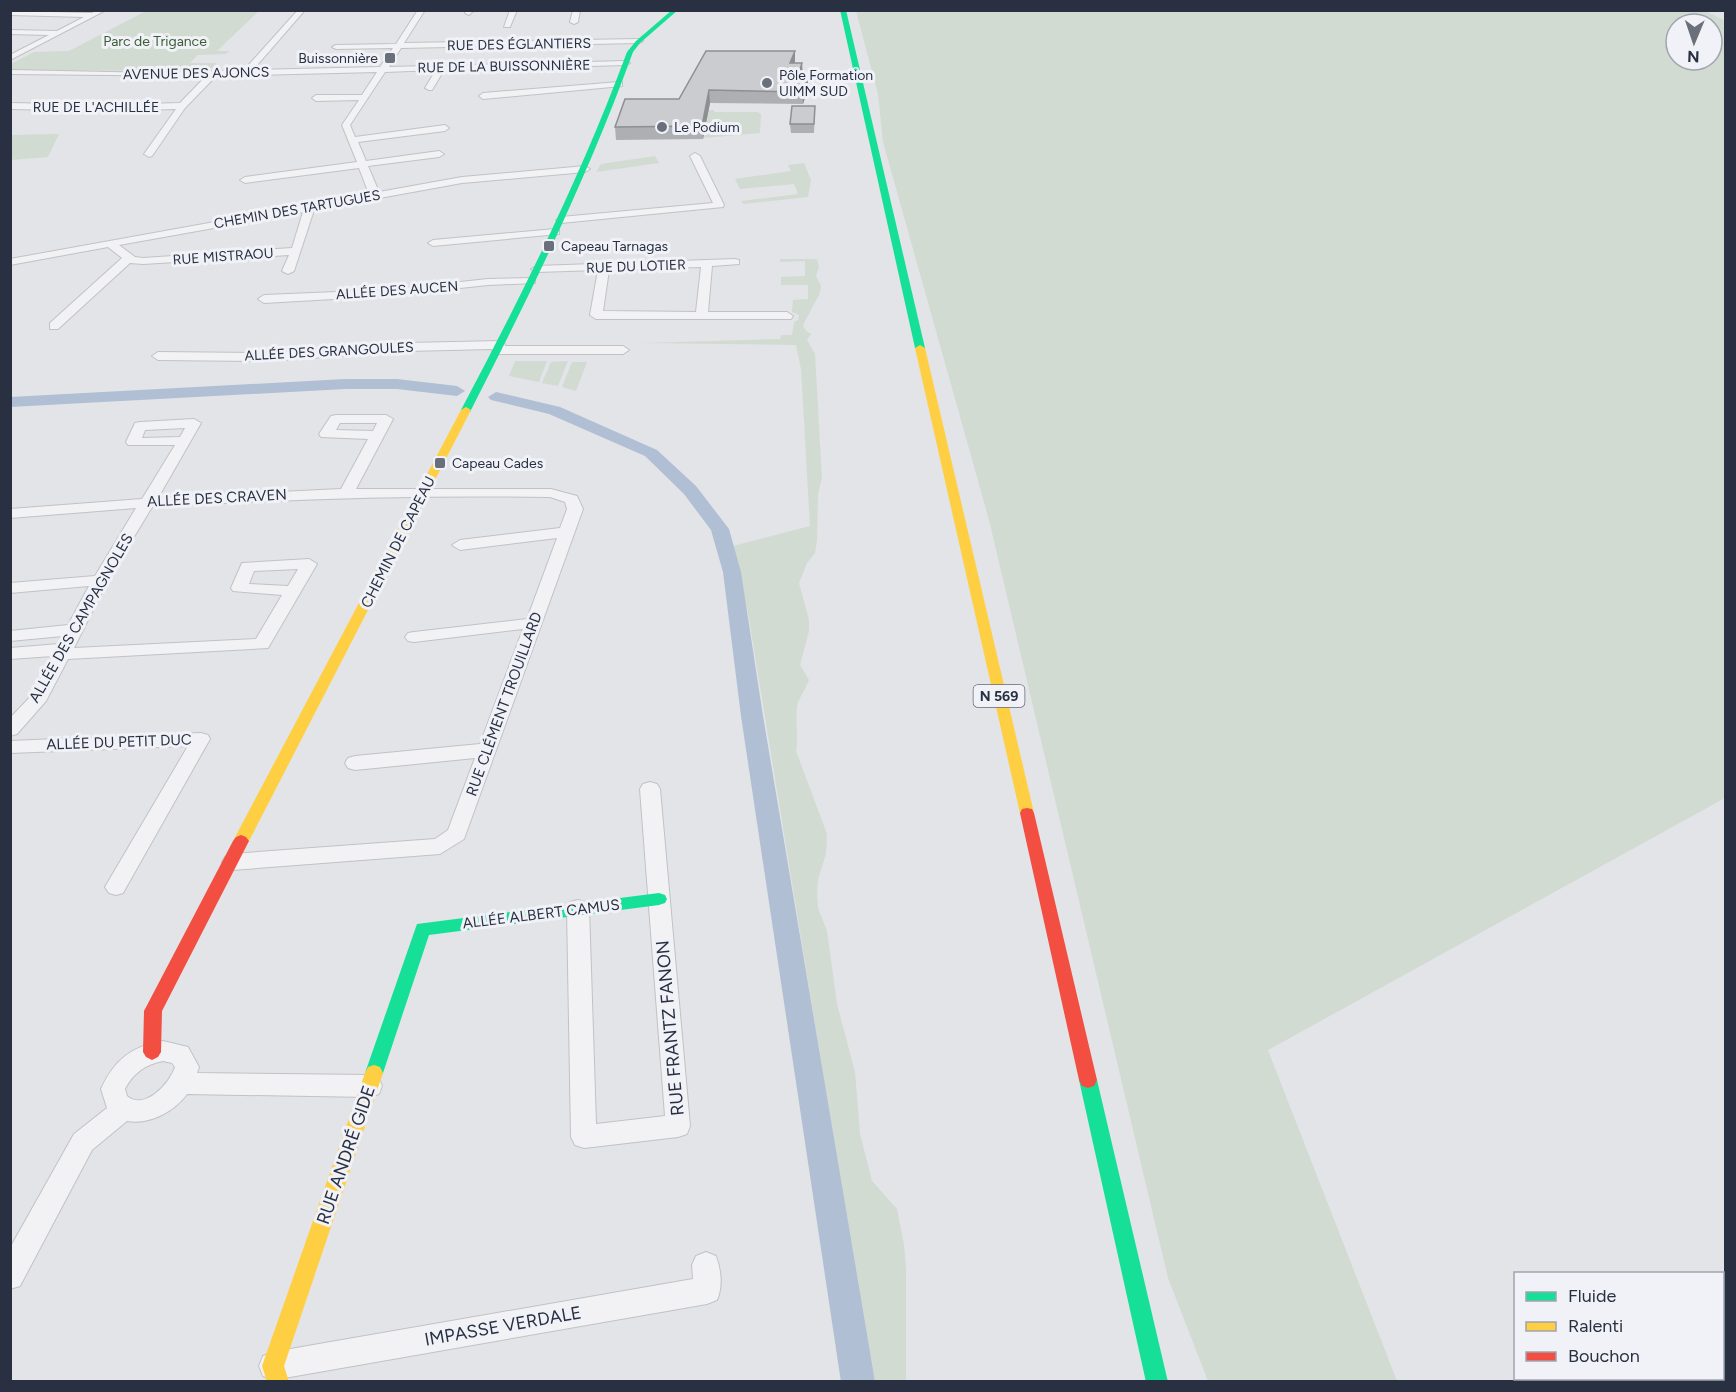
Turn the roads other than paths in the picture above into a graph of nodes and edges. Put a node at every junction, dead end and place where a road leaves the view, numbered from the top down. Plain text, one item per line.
1 (103, 10) edge
2 (302, 10) edge
3 (422, 10) edge
4 (514, 10) edge
5 (577, 10) edge
6 (676, 10) edge
7 (843, 10) edge
8 (10, 13) edge
9 (94, 15) junction
10 (574, 22) dead end
11 (507, 25) dead end
12 (10, 32) edge
13 (59, 33) junction
14 (639, 41) junction
15 (399, 46) junction
16 (336, 48) dead end
17 (10, 49) edge
18 (26, 50) junction
19 (10, 58) edge
20 (626, 63) junction
21 (441, 68) junction
22 (382, 69) junction
23 (10, 72) edge
24 (246, 72) junction
25 (214, 73) junction
26 (619, 84) junction
27 (429, 88) dead end
28 (483, 96) dead end
29 (364, 97) junction
30 (316, 98) dead end
31 (10, 106) edge
32 (182, 106) junction
33 (445, 128) dead end
34 (352, 140) junction
35 (149, 154) dead end
36 (439, 154) dead end
37 (695, 156) dead end
38 (362, 165) junction
39 (585, 169) junction
40 (245, 180) dead end
41 (375, 195) junction
42 (310, 207) junction
43 (558, 226) junction
44 (109, 243) junction
45 (433, 243) dead end
46 (296, 251) junction
47 (130, 258) junction
48 (10, 262) edge
49 (735, 262) dead end
50 (706, 264) junction
51 (604, 267) junction
52 (288, 271) dead end
53 (534, 275) junction
54 (264, 299) dead end
55 (702, 316) junction
56 (787, 316) dead end
57 (54, 326) dead end
58 (498, 348) junction
59 (623, 350) dead end
60 (158, 356) dead end
61 (377, 435) dead end
62 (185, 441) dead end
63 (423, 491) junction
64 (347, 492) junction
65 (148, 502) junction
66 (10, 514) edge
67 (566, 532) junction
68 (460, 545) dead end
69 (100, 580) junction
70 (10, 588) edge
71 (294, 591) dead end
72 (533, 623) junction
73 (76, 630) junction
74 (10, 636) edge
75 (414, 637) dead end
76 (64, 652) junction
77 (10, 654) edge
78 (10, 730) edge
79 (10, 747) edge
80 (488, 750) junction
81 (355, 763) dead end
82 (650, 789) dead end
83 (232, 862) junction
84 (116, 888) dead end
85 (659, 899) junction
86 (578, 908) junction
87 (423, 929) joint
88 (152, 1052) junction
89 (183, 1083) junction
90 (370, 1086) junction
91 (123, 1109) junction
92 (706, 1265) dead end
93 (13, 1267) edge
94 (276, 1374) edge
95 (1157, 1382) edge

1 - 9 street
2 - 24 street
3 - 15 street
4 - 11 street
5 - 10 street
6 - 14 street, CHEMIN DE CAPEAU
7 - 95 street, N 569
8 - 9 street
9 - 13 street
12 - 13 street
13 - 18 street
14 - 15 street, RUE DES ÉGLANTIERS
14 - 20 street, CHEMIN DE CAPEAU
15 - 16 street, RUE DES ÉGLANTIERS
15 - 22 street
17 - 18 street
18 - 19 street
20 - 21 street, RUE DE LA BUISSONNIÈRE
20 - 26 street, CHEMIN DE CAPEAU
21 - 22 street, RUE DE LA BUISSONNIÈRE
21 - 27 street
22 - 24 street, AVENUE DES AJONCS
22 - 29 street
23 - 25 street, AVENUE DES AJONCS
24 - 25 street, AVENUE DES AJONCS
25 - 32 street
26 - 28 street
26 - 39 street, CHEMIN DE CAPEAU
29 - 30 street
29 - 34 street
31 - 32 street, RUE DE L'ACHILLÉE
32 - 35 street
33 - 34 street
34 - 38 street
36 - 38 street
37 - 43 street
38 - 40 street
38 - 41 street
39 - 41 street, CHEMIN DES TARTUGUES
39 - 43 street, CHEMIN DE CAPEAU
41 - 42 street, CHEMIN DES TARTUGUES
42 - 44 street, CHEMIN DES TARTUGUES
42 - 46 street
43 - 45 street
43 - 53 street, CHEMIN DE CAPEAU
44 - 47 street
44 - 48 street, CHEMIN DES TARTUGUES
46 - 47 street, RUE MISTRAOU
46 - 52 street
47 - 57 street
49 - 50 street, RUE DU LOTIER
50 - 51 street, RUE DU LOTIER
50 - 55 street
51 - 53 street, RUE DU LOTIER
51 - 55 street
53 - 54 street, ALLÉE DES AUCEN
53 - 58 street, CHEMIN DE CAPEAU
55 - 56 street
58 - 59 street, ALLÉE DES GRANGOULES
58 - 60 street, ALLÉE DES GRANGOULES
58 - 63 street, CHEMIN DE CAPEAU
61 - 64 street
62 - 65 street, ALLÉE DES CAMPAGNOLES
63 - 64 street, ALLÉE DES CRAVEN
63 - 67 street, RUE CLÉMENT TROUILLARD
63 - 83 street, CHEMIN DE CAPEAU
64 - 65 street, ALLÉE DES CRAVEN
65 - 66 street, ALLÉE DES CRAVEN
65 - 69 street, ALLÉE DES CAMPAGNOLES
67 - 68 street
67 - 72 street, RUE CLÉMENT TROUILLARD
69 - 70 street
69 - 73 street, ALLÉE DES CAMPAGNOLES
71 - 76 street
72 - 75 street
72 - 80 street, RUE CLÉMENT TROUILLARD
73 - 74 street
73 - 76 street, ALLÉE DES CAMPAGNOLES
76 - 77 street
76 - 78 street, ALLÉE DES CAMPAGNOLES
79 - 84 street, ALLÉE DU PETIT DUC
80 - 81 street
80 - 83 street, RUE CLÉMENT TROUILLARD
82 - 85 street, RUE FRANTZ FANON
83 - 88 street, CHEMIN DE CAPEAU
85 - 86 street, ALLÉE ALBERT CAMUS
85 - 86 street, RUE FRANTZ FANON
86 - 87 street, ALLÉE ALBERT CAMUS
87 - 90 street, RUE ANDRÉ GIDE
88 - 89 street
88 - 91 street
89 - 90 street
89 - 91 street
90 - 94 street, RUE ANDRÉ GIDE
91 - 93 street
92 - 94 street, IMPASSE VERDALE

